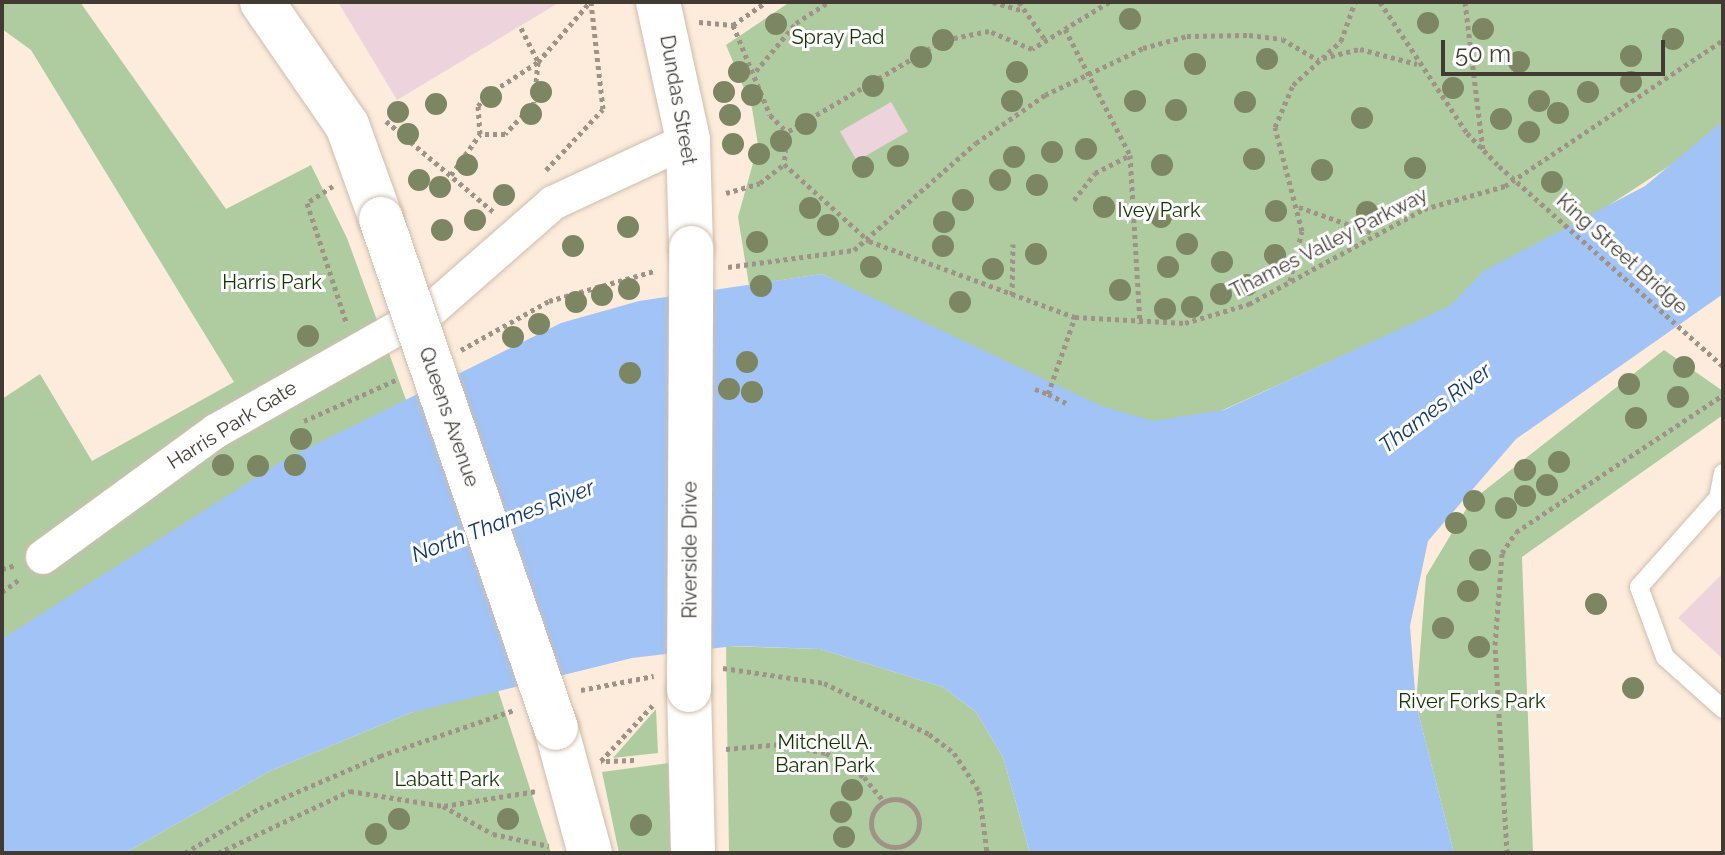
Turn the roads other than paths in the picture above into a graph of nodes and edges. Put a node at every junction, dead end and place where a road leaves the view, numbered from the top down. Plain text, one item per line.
1 (262, 2) edge
2 (661, 10) edge
3 (688, 140) junction
4 (691, 248) joint
5 (1723, 473) edge
6 (43, 557) dead end
7 (1723, 709) edge
8 (570, 850) edge
9 (693, 853) edge

1 - 8 main road, Queens Avenue, bridge
2 - 3 main road, Dundas Street
3 - 4 main road, Dundas Street
3 - 6 street, Harris Park Gate
4 - 9 main road, Riverside Drive, bridge
5 - 7 lane

